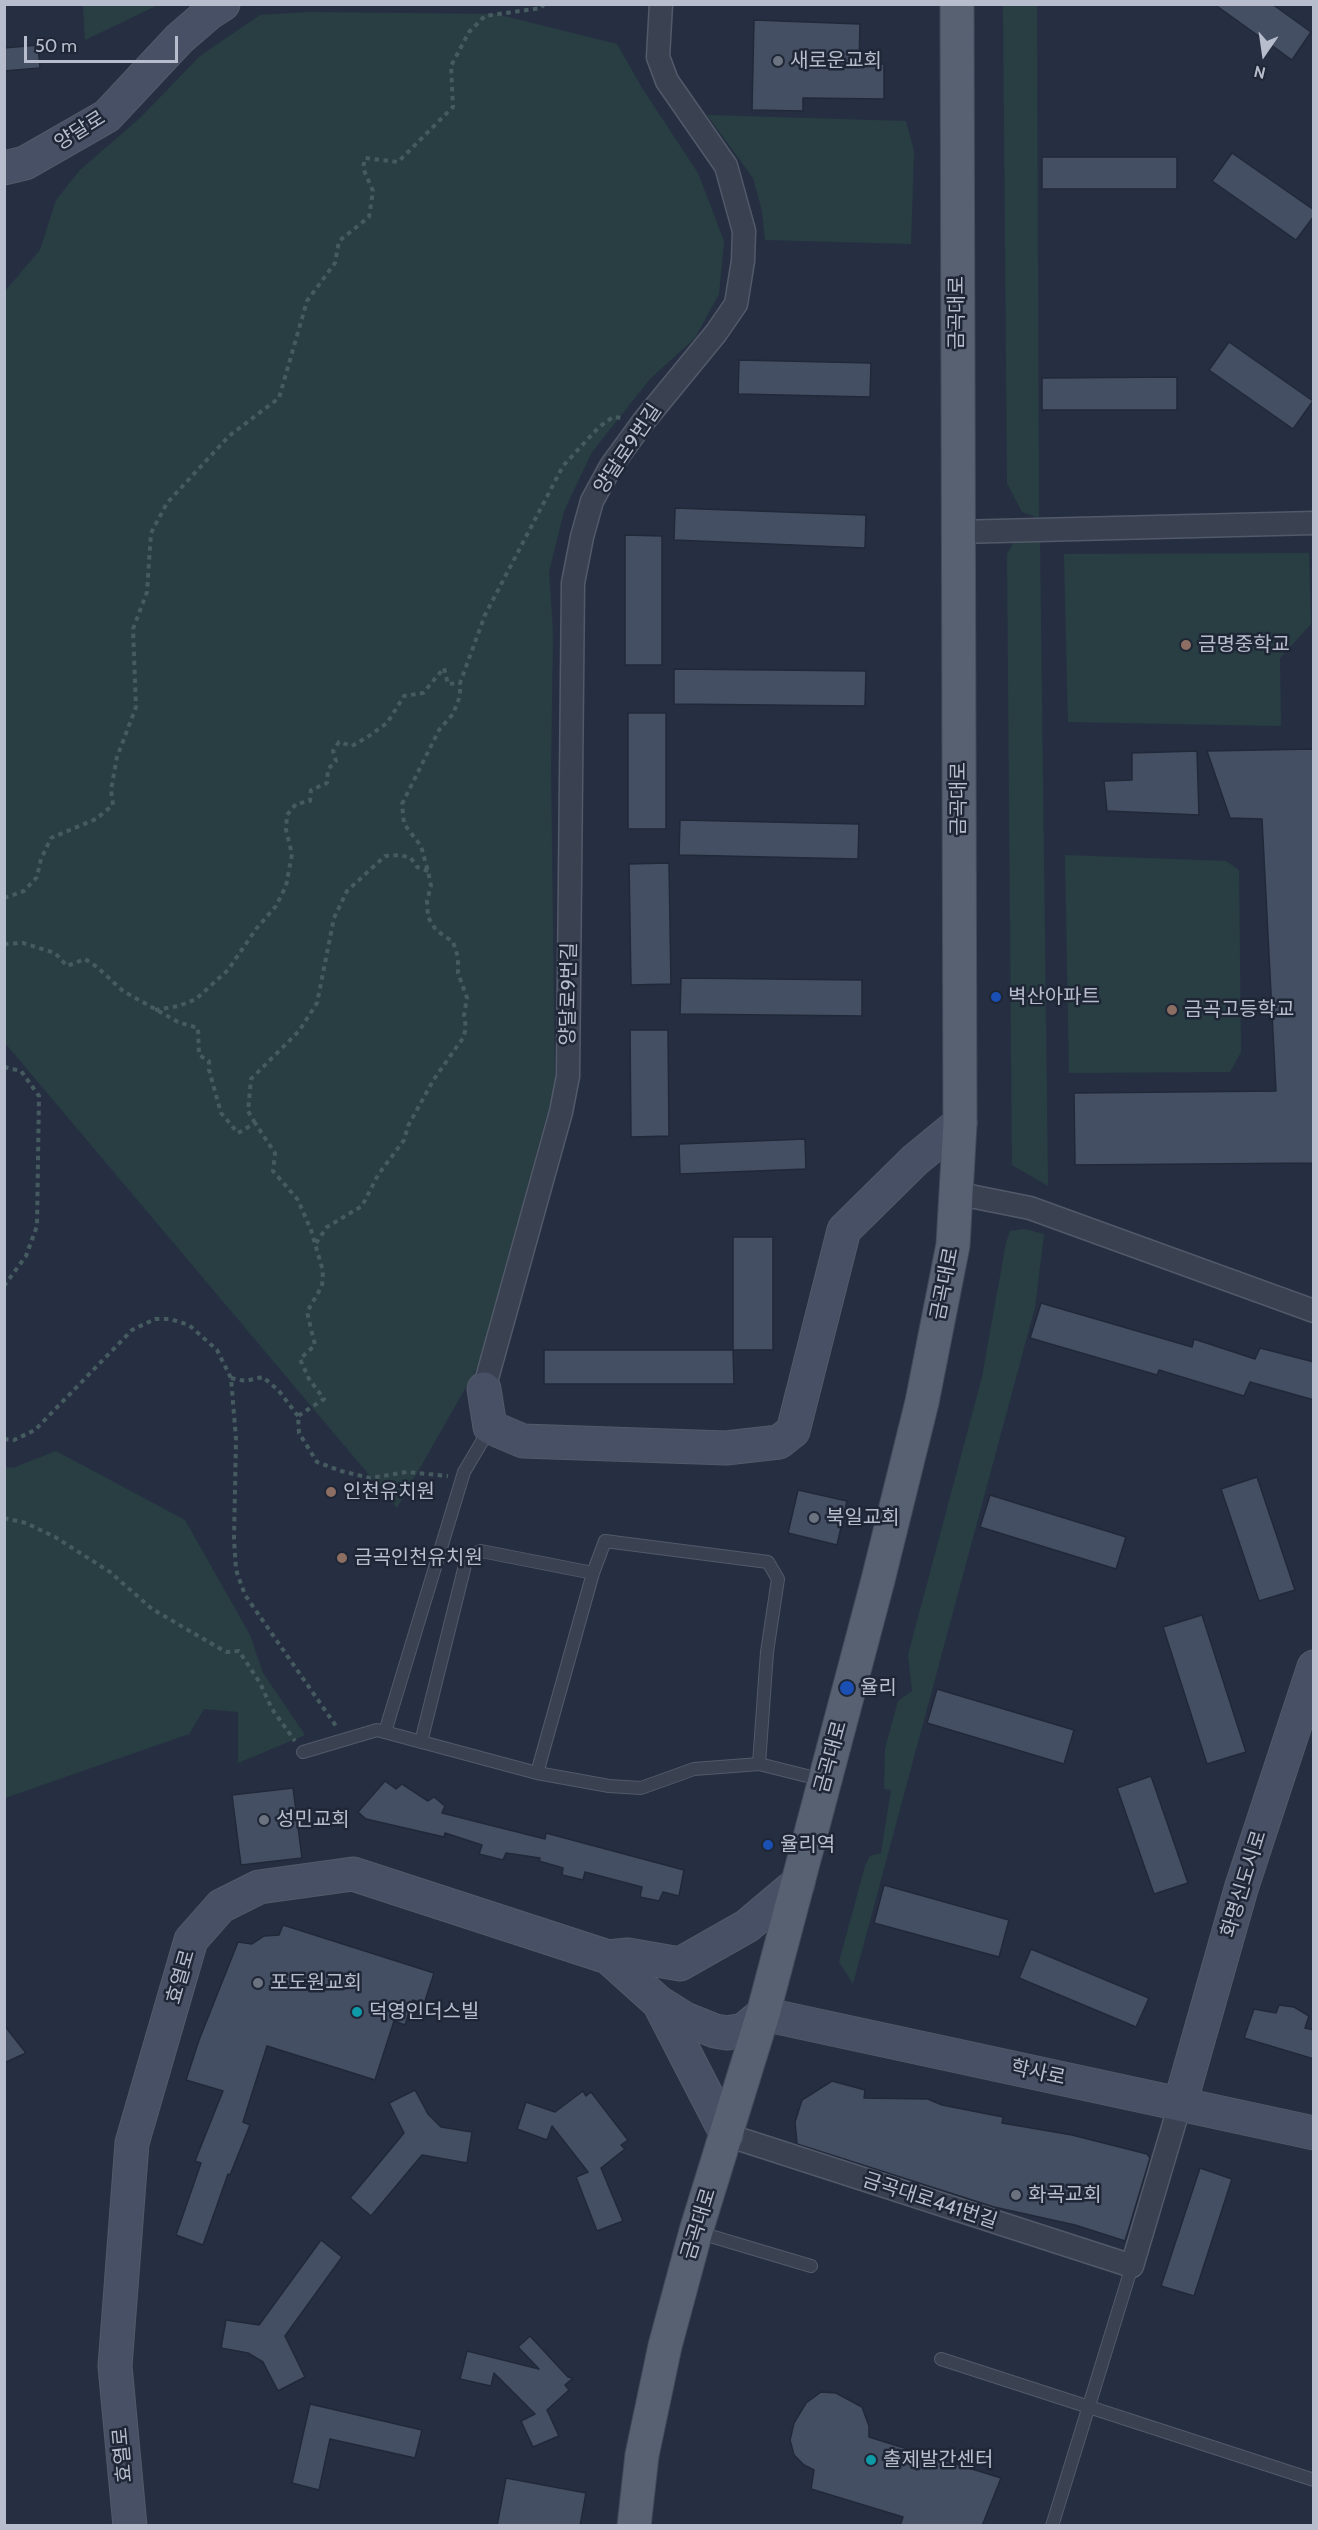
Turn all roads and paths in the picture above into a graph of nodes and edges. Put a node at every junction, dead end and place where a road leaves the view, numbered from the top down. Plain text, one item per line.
1 (224, 4) edge
2 (544, 4) edge
3 (661, 4) edge
4 (957, 4) edge
5 (4, 168) edge
6 (643, 422) junction
7 (1314, 523) edge
8 (958, 532) junction
9 (460, 683) junction
10 (428, 871) junction
11 (4, 898) edge
12 (4, 944) edge
13 (155, 1010) junction
14 (4, 1067) edge
15 (255, 1123) junction
16 (960, 1123) junction
17 (915, 1160) junction
18 (956, 1179) junction
19 (316, 1244) junction
20 (4, 1286) edge
21 (1314, 1311) edge
22 (231, 1378) junction
23 (484, 1389) joint
24 (298, 1416) junction
25 (490, 1427) junction
26 (4, 1439) edge
27 (464, 1472) junction
28 (4, 1518) edge
29 (593, 1573) junction
30 (1314, 1667) edge
31 (385, 1732) junction
32 (346, 1739) junction
33 (421, 1742) junction
34 (303, 1752) joint
35 (759, 1764) junction
36 (537, 1773) junction
37 (825, 1780) junction
38 (798, 1884) junction
39 (608, 1957) junction
40 (680, 1964) junction
41 (664, 2005) junction
42 (763, 2014) junction
43 (1180, 2104) junction
44 (1314, 2133) edge
45 (727, 2135) junction
46 (696, 2231) junction
47 (811, 2266) dead end
48 (1132, 2266) junction
49 (941, 2359) dead end
50 (1090, 2407) junction
51 (1314, 2480) edge
52 (130, 2526) edge
53 (634, 2526) edge
54 (1052, 2526) edge

1 - 5 main road, 양달로
2 - 11 path
3 - 6 street, 양달로9번길
4 - 8 main road, 금곡대로
6 - 9 path
6 - 23 street, 양달로9번길
7 - 8 street
8 - 16 main road, 금곡대로
9 - 10 path
9 - 13 path
10 - 15 path
10 - 19 path
12 - 13 path
13 - 15 path
14 - 20 path
15 - 19 path
16 - 17 main road
16 - 18 main road, 금곡대로
17 - 18 main road
17 - 25 main road
18 - 21 street
18 - 37 main road, 금곡대로
19 - 24 path
22 - 24 path
22 - 26 path
22 - 32 path
23 - 25 main road, 양달로9번길
24 - 27 path
25 - 27 lane
27 - 31 lane
28 - 34 path
29 - 33 lane
29 - 35 lane
29 - 36 lane
30 - 43 main road, 화명신도시로
31 - 32 lane
31 - 33 lane
32 - 34 lane
33 - 36 lane
35 - 36 lane
35 - 37 lane
37 - 38 main road, 금곡대로
38 - 40 main road
38 - 42 main road, 금곡대로
39 - 40 main road
39 - 41 main road, 효열로
39 - 52 main road, 효열로
40 - 41 main road
41 - 42 main road
41 - 45 main road
42 - 43 main road, 학사로
42 - 45 main road, 금곡대로
43 - 44 main road, 학사로
43 - 48 street
45 - 46 main road, 금곡대로
45 - 48 street, 금곡대로441번길
46 - 47 lane
46 - 53 main road, 금곡대로
48 - 50 lane
49 - 50 lane
50 - 51 lane
50 - 54 lane

